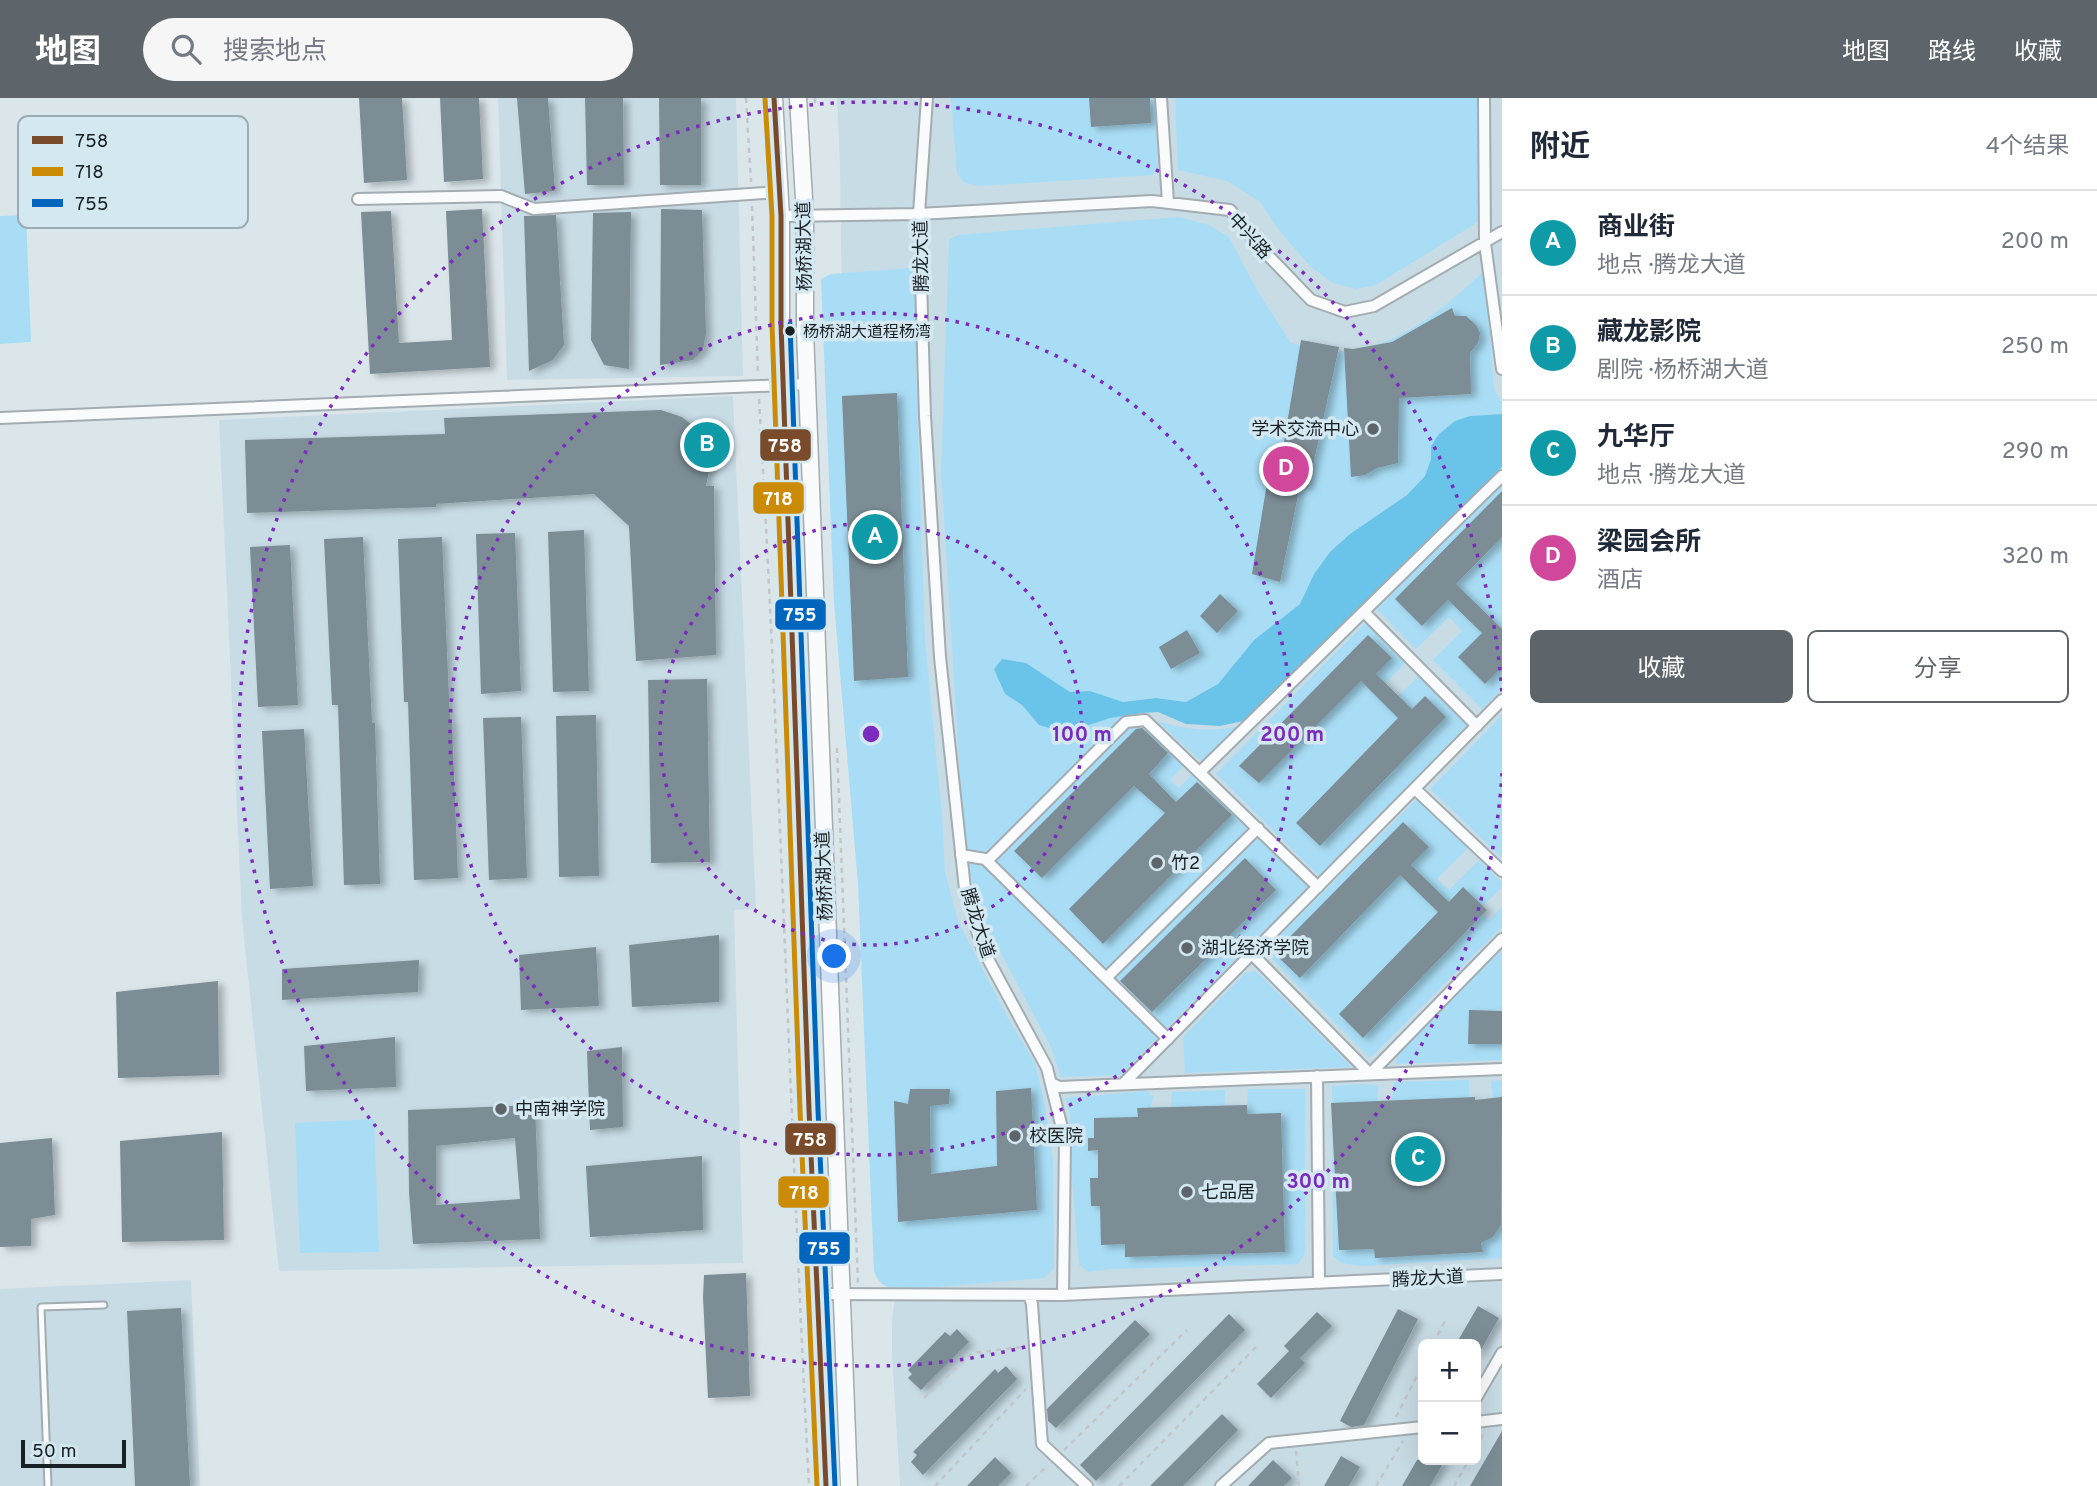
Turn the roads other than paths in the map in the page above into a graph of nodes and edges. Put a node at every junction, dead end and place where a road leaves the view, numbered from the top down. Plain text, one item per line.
1 (774, 98) edge
2 (798, 98) edge
3 (927, 98) edge
4 (1161, 98) edge
5 (1484, 98) edge
6 (779, 192) junction
7 (358, 199) dead end
8 (1168, 202) junction
9 (919, 214) junction
10 (781, 216) junction
11 (805, 216) junction
12 (1502, 232) edge
13 (1485, 243) junction
14 (1502, 369) edge
15 (807, 384) junction
16 (783, 386) junction
17 (0, 418) edge
18 (1502, 476) edge
19 (1365, 613) junction
20 (1502, 700) edge
21 (1477, 726) junction
22 (1200, 772) junction
23 (1415, 789) junction
24 (1258, 828) junction
25 (961, 855) junction
26 (987, 861) junction
27 (1502, 871) edge
28 (1318, 887) junction
29 (1502, 939) edge
30 (1252, 954) junction
31 (1106, 978) junction
32 (1168, 1039) junction
33 (1502, 1069) edge
34 (1370, 1074) junction
35 (1317, 1076) junction
36 (1051, 1083) junction
37 (1124, 1083) junction
38 (1502, 1274) edge
39 (1318, 1283) junction
40 (817, 1294) junction
41 (1029, 1295) junction
42 (1063, 1295) junction
43 (841, 1296) junction
44 (104, 1305) dead end
45 (1502, 1353) edge
46 (1481, 1389) edge
47 (1502, 1419) edge
48 (1481, 1421) edge
49 (1418, 1428) edge
50 (48, 1486) edge
51 (826, 1486) edge
52 (849, 1486) edge
53 (1087, 1486) edge
54 (1221, 1486) edge

1 - 6 main road, 杨桥湖大道
2 - 11 main road, 杨桥湖大道
3 - 9 street, 腾龙大道
4 - 8 street
5 - 13 street
6 - 7 street
6 - 10 main road, 杨桥湖大道
8 - 9 street, 中兴路
8 - 13 street, 中兴路
9 - 11 street, 中兴路
9 - 25 street, 腾龙大道
10 - 11 street, 中兴路
10 - 16 main road, 杨桥湖大道
11 - 15 main road, 杨桥湖大道
12 - 13 street, 中兴路
13 - 14 street
15 - 16 street
15 - 43 main road, 杨桥湖大道
16 - 17 street
16 - 40 main road, 杨桥湖大道
18 - 19 street
19 - 21 street
19 - 22 street
20 - 21 street
21 - 23 street
22 - 24 street
22 - 26 street
23 - 27 street
23 - 28 street
24 - 28 street
24 - 31 street
25 - 26 street
25 - 36 street, 腾龙大道
26 - 31 street
28 - 30 street
29 - 34 street
30 - 32 street
30 - 34 street
31 - 32 street
32 - 37 street
33 - 34 street
34 - 35 street
35 - 37 street
35 - 39 street
36 - 37 street
36 - 42 street, 腾龙大道
38 - 39 street, 腾龙大道
39 - 42 street, 腾龙大道
40 - 43 street
40 - 51 main road, 杨桥湖大道
41 - 42 street
41 - 43 street
41 - 53 street
43 - 52 main road, 杨桥湖大道
44 - 50 lane
45 - 46 street
47 - 48 street
49 - 54 street

